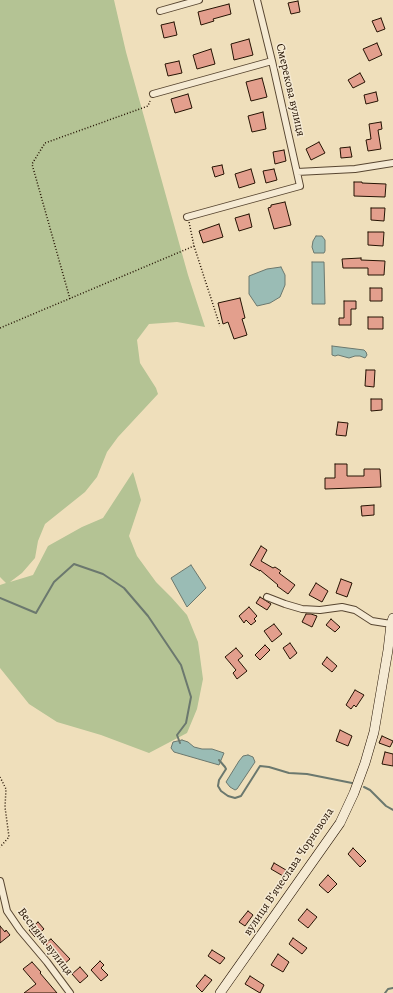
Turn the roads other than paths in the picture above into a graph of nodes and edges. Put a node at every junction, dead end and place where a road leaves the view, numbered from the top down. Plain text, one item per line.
1 (199, 0) edge
2 (256, 0) edge
3 (160, 11) dead end
4 (272, 61) junction
5 (153, 94) road end
6 (393, 163) edge
7 (297, 172) junction
8 (187, 217) road end
9 (267, 597) dead end
10 (392, 621) edge
11 (0, 881) edge
12 (70, 993) edge
13 (220, 993) edge

1 - 3 street
2 - 4 street, Смерекова вулиця
4 - 5 street
4 - 7 street, Смерекова вулиця
6 - 7 street
7 - 8 street, Смерекова вулиця
9 - 10 street
10 - 13 main road, вулиця Вʼячеслава Чорновола
11 - 12 street, Весняна вулиця

